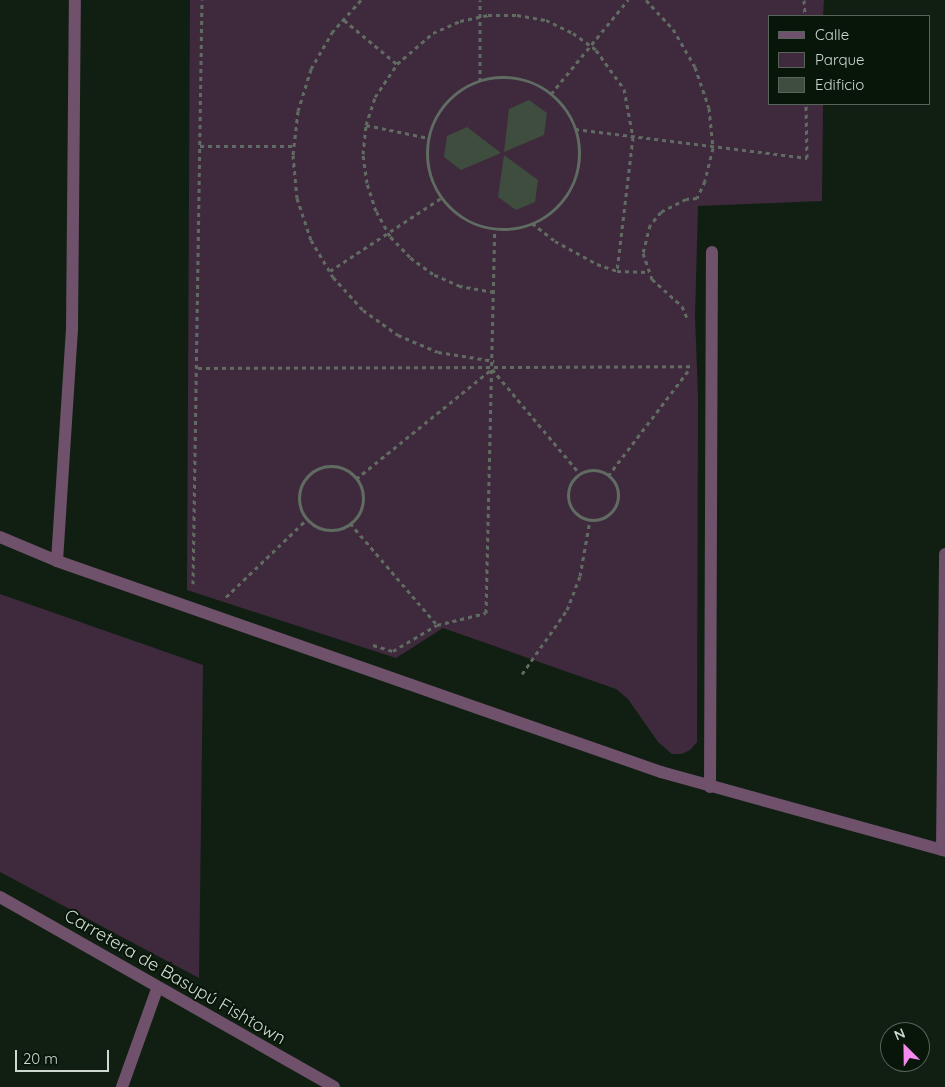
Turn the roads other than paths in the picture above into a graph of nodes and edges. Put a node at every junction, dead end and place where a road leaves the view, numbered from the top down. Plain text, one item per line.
1 (75, 0) edge
2 (712, 252) dead end
3 (0, 537) edge
4 (945, 554) edge
5 (58, 561) junction
6 (710, 787) junction
7 (944, 850) edge
8 (0, 897) edge
9 (157, 989) junction
10 (122, 1087) edge
11 (334, 1087) edge

1 - 5 street
2 - 6 street
3 - 5 street
4 - 7 street
5 - 6 street
6 - 7 street
8 - 9 street, Carretera de Basupú Fishtown
9 - 10 street
9 - 11 street, Carretera de Basupú Fishtown

